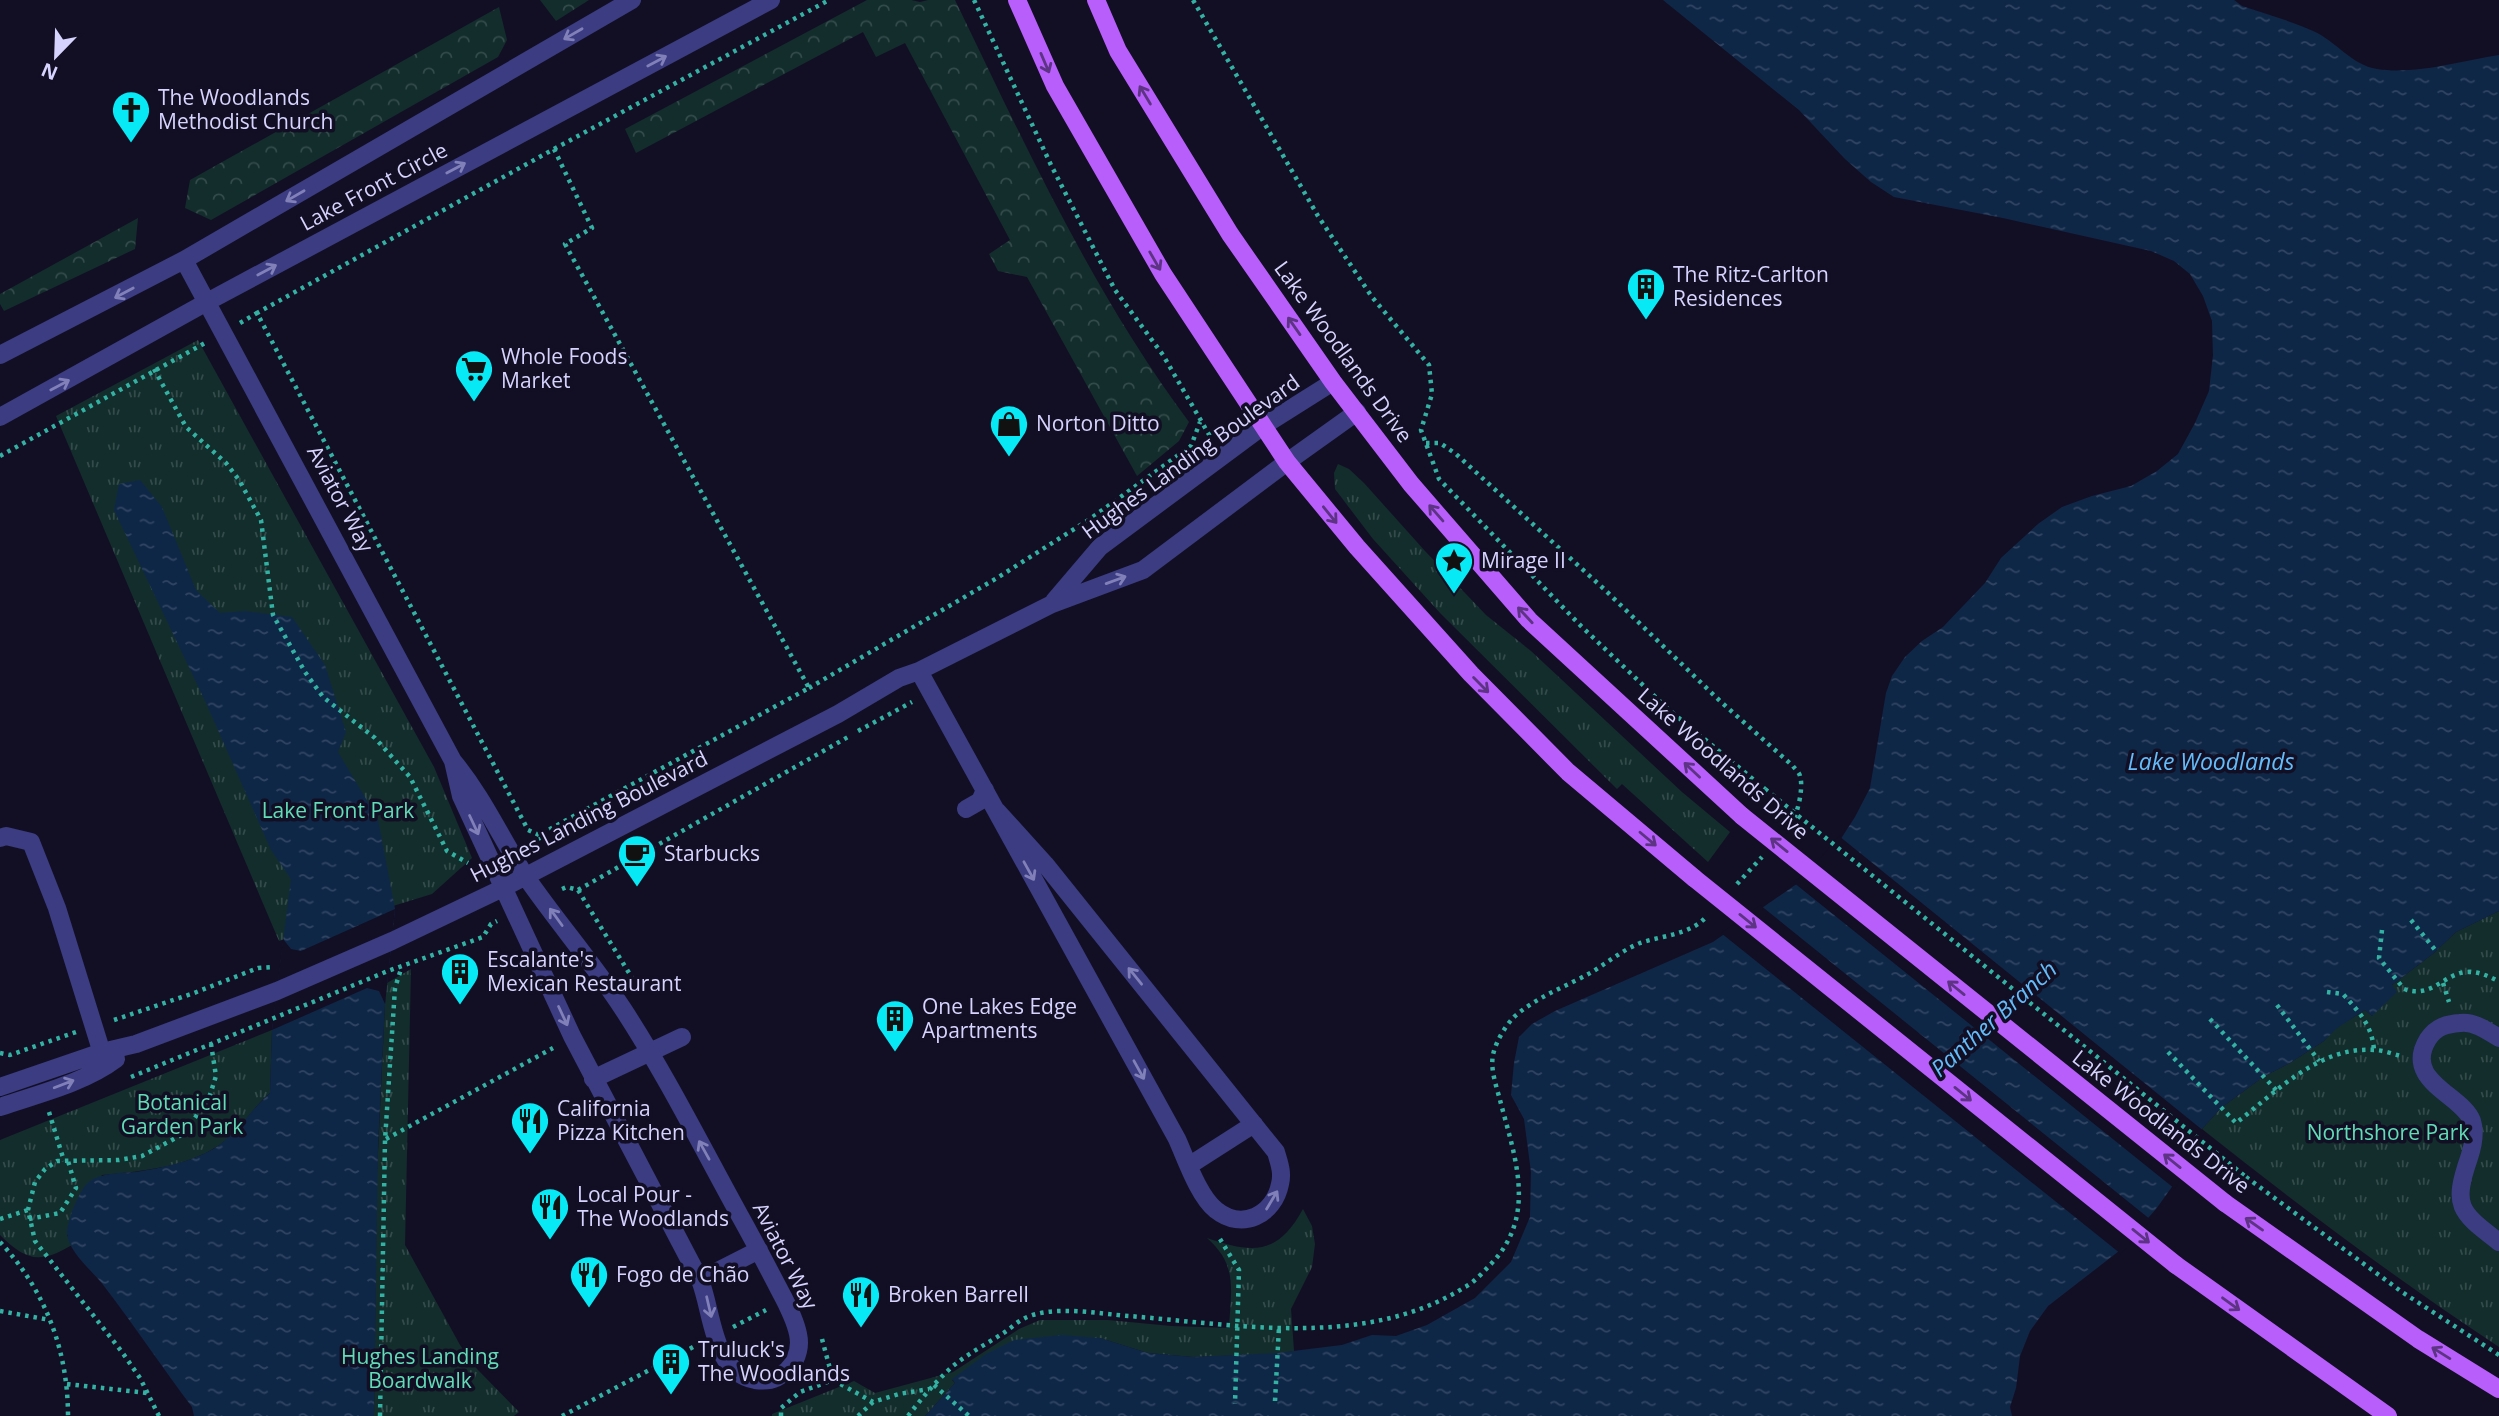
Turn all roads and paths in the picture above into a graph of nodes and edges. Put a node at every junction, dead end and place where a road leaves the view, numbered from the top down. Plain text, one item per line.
1 (632, 0) edge
2 (771, 0) edge
3 (829, 0) edge
4 (974, 0) edge
5 (1017, 0) edge
6 (1096, 0) edge
7 (1193, 0) edge
8 (554, 149) junction
9 (184, 260) junction
10 (207, 302) junction
11 (257, 313) junction
12 (224, 333) junction
13 (0, 355) edge
14 (154, 369) junction
15 (1333, 382) junction
16 (1357, 412) junction
17 (0, 417) edge
18 (1201, 421) junction
19 (1263, 426) junction
20 (1426, 443) junction
21 (0, 456) edge
22 (1222, 457) junction
23 (1287, 462) junction
24 (1052, 604) junction
25 (919, 671) junction
26 (809, 688) junction
27 (934, 698) junction
28 (453, 761) junction
29 (985, 790) junction
30 (965, 809) dead end
31 (996, 811) junction
32 (1785, 832) dead end
33 (539, 835) junction
34 (0, 838) edge
35 (1769, 850) dead end
36 (553, 862) junction
37 (472, 865) dead end
38 (526, 876) junction
39 (1735, 886) dead end
40 (567, 887) junction
41 (503, 888) junction
42 (542, 899) junction
43 (514, 913) junction
44 (1709, 914) dead end
45 (2411, 920) dead end
46 (2382, 930) dead end
47 (2436, 951) dead end
48 (280, 967) dead end
49 (401, 968) junction
50 (2499, 981) edge
51 (2327, 992) dead end
52 (2277, 1005) dead end
53 (2210, 1019) dead end
54 (94, 1026) junction
55 (572, 1036) junction
56 (682, 1037) dead end
57 (2499, 1038) edge
58 (211, 1044) junction
59 (2374, 1050) junction
60 (649, 1052) junction
61 (2168, 1052) dead end
62 (0, 1053) edge
63 (104, 1059) junction
64 (2319, 1061) junction
65 (2422, 1061) junction
66 (125, 1079) dead end
67 (593, 1079) junction
68 (0, 1087) edge
69 (2277, 1091) junction
70 (0, 1107) edge
71 (56, 1107) dead end
72 (49, 1110) junction
73 (36, 1114) dead end
74 (1254, 1124) junction
75 (385, 1140) junction
76 (66, 1161) junction
77 (1189, 1165) junction
78 (28, 1210) junction
79 (0, 1219) edge
80 (29, 1219) junction
81 (0, 1242) edge
82 (2499, 1242) edge
83 (759, 1250) junction
84 (700, 1280) junction
85 (784, 1300) junction
86 (0, 1311) edge
87 (51, 1320) junction
88 (1238, 1325) junction
89 (1279, 1327) junction
90 (715, 1336) junction
91 (2499, 1355) edge
92 (833, 1380) dead end
93 (66, 1384) junction
94 (934, 1385) junction
95 (2499, 1389) edge
96 (148, 1393) junction
97 (1275, 1401) dead end
98 (873, 1402) dead end
99 (1235, 1404) dead end
100 (68, 1416) edge
101 (159, 1416) edge
102 (380, 1416) edge
103 (562, 1416) edge
104 (781, 1416) edge
105 (858, 1416) edge
106 (908, 1416) edge
107 (968, 1416) edge
108 (2388, 1416) edge

1 -> 9 street, Lake Front Circle
10 -> 2 street, Lake Front Circle
3 - 8 path
4 - 18 path
5 -> 19 main road
15 -> 6 main road, Lake Woodlands Drive
7 - 20 path
8 - 11 path
8 - 26 path
9 - 10 street, Aviator Way
9 -> 13 street, Lake Front Circle
10 - 12 street, Aviator Way
17 -> 10 street, Lake Front Circle
11 - 12 path
11 - 33 path
12 - 14 path
12 - 28 street, Aviator Way
14 - 21 path
14 - 37 path
15 - 16 main road, Lake Woodlands Drive
15 - 19 street, Hughes Landing Boulevard
16 - 23 street, Hughes Landing Boulevard
95 -> 16 main road, Lake Woodlands Drive, bridge
18 - 22 path
18 - 26 path
19 - 22 street, Hughes Landing Boulevard
19 - 23 main road
20 - 32 path
20 - 91 path, bridge
22 - 24 street, Hughes Landing Boulevard
24 -> 23 street, Hughes Landing Boulevard
23 -> 108 main road, bridge
24 - 25 street, Hughes Landing Boulevard
25 - 27 street
25 - 36 street, Hughes Landing Boulevard
26 - 33 path
27 - 29 street
27 - 40 path
28 - 38 street, Aviator Way
28 -> 41 street, Aviator Way
29 - 30 street
29 - 31 street
74 -> 31 street
31 -> 77 street
33 - 36 path
34 - 54 street
35 - 39 path
36 - 38 street, Hughes Landing Boulevard
36 - 40 path
38 - 41 street, Hughes Landing Boulevard
38 - 42 street, Aviator Way
40 - 42 path
41 - 43 street, Aviator Way
41 - 63 street, Hughes Landing Boulevard
60 -> 42 street, Aviator Way
43 - 49 path
43 -> 55 street, Aviator Way
44 - 89 path
45 - 47 path
46 - 50 path
48 - 54 path
49 - 58 path
49 - 75 path
51 - 59 path
52 - 64 path
53 - 69 path
54 - 62 path
54 - 63 street
55 - 67 street, Aviator Way
55 - 75 path
56 - 60 street
57 - 65 street
58 - 66 path
58 - 76 path
59 - 64 path
59 - 65 path
60 - 67 street
83 -> 60 street, Aviator Way
61 - 69 path
63 - 68 street, Hughes Landing Boulevard
70 -> 63 street, Hughes Landing Boulevard
64 - 69 path
65 - 82 street
67 - 84 street, Aviator Way
71 - 72 path
72 - 73 path
72 - 76 path
74 - 77 street
77 -> 74 street
75 - 102 path
76 - 78 path
76 - 80 path
78 - 79 path
78 - 80 path
80 - 96 path
81 - 87 path
83 - 84 street
83 - 85 street, Aviator Way
84 -> 90 street, Aviator Way
85 - 90 path
85 - 90 street, Aviator Way
86 - 87 path
87 - 93 path
88 - 89 path
88 - 94 path
88 - 99 path
89 - 97 path
90 - 103 path
92 - 104 path
93 - 96 path
93 - 100 path
94 - 106 path
94 - 107 path
96 - 101 path
98 - 105 path

